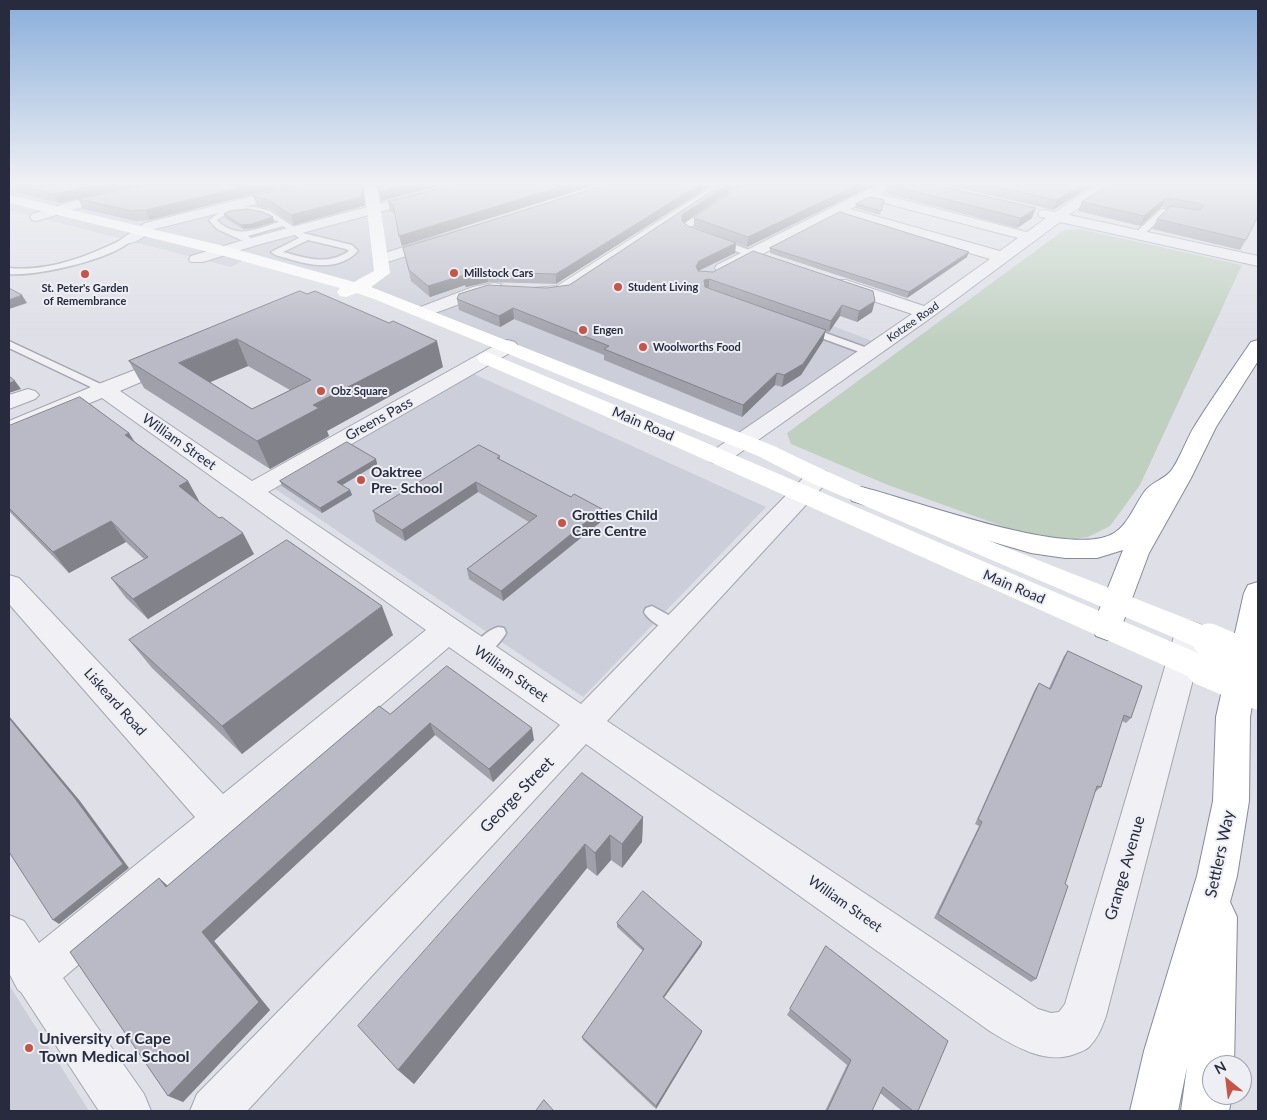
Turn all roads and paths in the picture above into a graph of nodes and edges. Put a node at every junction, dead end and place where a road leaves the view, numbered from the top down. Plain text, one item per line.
1 (127, 236) edge
2 (135, 236) edge
3 (150, 236) edge
4 (243, 236) edge
5 (259, 236) edge
6 (290, 236) edge
7 (312, 236) edge
8 (378, 236) edge
9 (454, 236) edge
10 (642, 236) edge
11 (704, 236) edge
12 (786, 236) edge
13 (927, 236) edge
14 (1139, 236) edge
15 (1030, 237) edge
16 (247, 238) junction
17 (180, 240) junction
18 (158, 248) junction
19 (222, 250) junction
20 (752, 254) junction
21 (1002, 258) junction
22 (197, 259) junction
23 (381, 259) junction
24 (770, 260) edge
25 (1258, 261) edge
26 (9, 271) edge
27 (705, 277) edge
28 (825, 279) edge
29 (358, 288) junction
30 (330, 298) junction
31 (364, 309) dead end
32 (424, 312) junction
33 (926, 313) junction
34 (798, 326) edge
35 (448, 342) dead end
36 (9, 344) edge
37 (508, 346) junction
38 (1258, 346) edge
39 (869, 352) junction
40 (184, 356) edge
41 (487, 358) junction
42 (103, 389) junction
43 (9, 429) edge
44 (741, 442) junction
45 (719, 457) junction
46 (1179, 478) junction
47 (811, 486) junction
48 (250, 492) junction
49 (861, 495) junction
50 (898, 523) junction
51 (9, 585) edge
52 (1258, 593) edge
53 (652, 612) dead end
54 (1112, 615) junction
55 (677, 627) junction
56 (448, 630) junction
57 (498, 633) dead end
58 (1196, 650) junction
59 (478, 651) junction
60 (1258, 661) edge
61 (1258, 693) edge
62 (584, 724) junction
63 (221, 818) junction
64 (1217, 876) junction
65 (9, 936) edge
66 (33, 974) junction
67 (1007, 1016) joint
68 (127, 1111) edge
69 (214, 1111) edge
70 (1154, 1111) edge
71 (1205, 1111) edge

1 - 26 lane
2 - 18 main road, Main Road
3 - 17 main road, Main Road
4 - 16 lane
5 - 16 street
6 - 7 lane
8 - 23 main road
9 - 23 street
10 - 32 street
11 - 20 lane
12 - 20 street
13 - 21 street
14 - 25 street
15 - 21 street, Kotzee Road
16 - 19 street
17 - 18 main road
17 - 19 main road, Main Road
18 - 22 main road, Main Road
19 - 22 street
19 - 29 main road, Main Road
20 - 24 street
20 - 27 street
21 - 33 street, Kotzee Road
22 - 30 main road, Main Road
23 - 29 main road
28 - 33 street
29 - 30 main road
29 - 32 main road, Main Road
30 - 31 main road, Main Road
32 - 37 main road, Main Road
33 - 39 street, Kotzee Road
34 - 39 lane
35 - 41 main road, Main Road
36 - 42 lane, William Street
37 - 41 street, Greens Pass
37 - 44 main road, Main Road
38 - 46 main road
39 - 44 street, Kotzee Road
40 - 42 street
41 - 45 main road, Main Road
41 - 48 street, Greens Pass
42 - 43 street
42 - 48 street, William Street
44 - 45 street, Kotzee Road
44 - 47 main road, Main Road
45 - 47 main road, Main Road
46 - 49 main road
46 - 54 main road
47 - 49 main road, Main Road
47 - 50 main road, Main Road
47 - 55 street, George Street
48 - 56 street, William Street
49 - 50 main road, Main Road
50 - 54 main road, Main Road
51 - 63 street, Liskeard Road
52 - 64 main road, Settlers Way
53 - 55 lane
54 - 58 main road, Main Road
55 - 62 street, George Street
56 - 59 street, William Street
56 - 63 street
57 - 59 lane
58 - 60 main road, Main Road, bridge
58 - 61 main road, Main Road, bridge
58 - 67 street, Grange Avenue
59 - 62 street, William Street
62 - 67 street, William Street
62 - 69 street, George Street
63 - 66 street
64 - 70 main road, Settlers Way
64 - 71 main road
65 - 66 street
66 - 68 street

